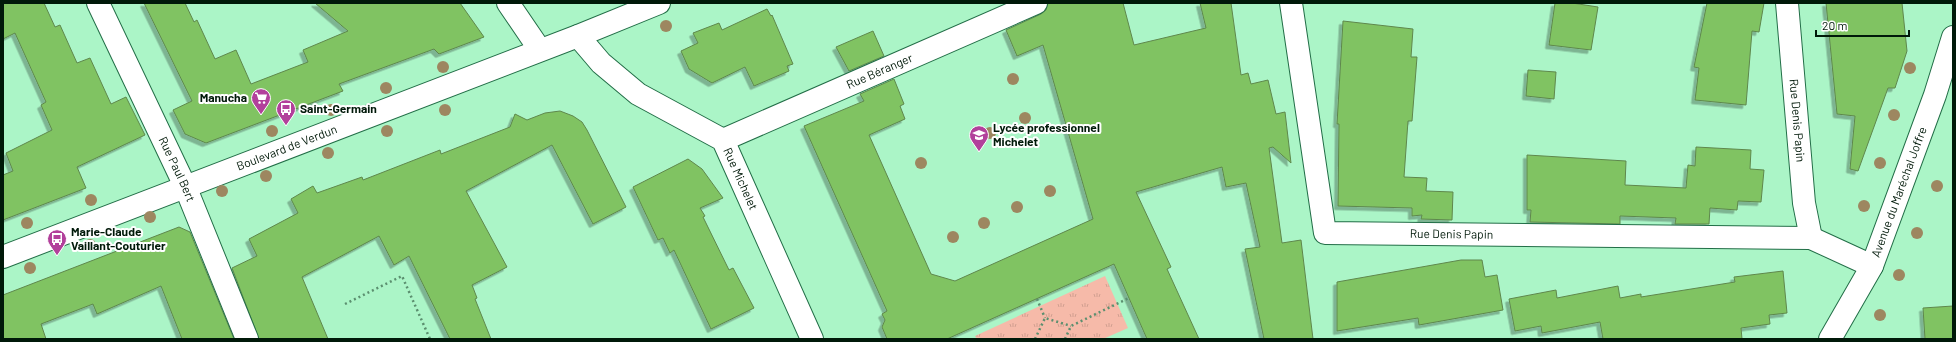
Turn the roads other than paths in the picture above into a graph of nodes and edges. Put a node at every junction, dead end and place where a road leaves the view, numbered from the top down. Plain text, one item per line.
1 (98, 3) edge
2 (508, 3) edge
3 (659, 3) edge
4 (1036, 3) edge
5 (1291, 3) edge
6 (1787, 3) edge
7 (578, 36) junction
8 (1953, 37) edge
9 (540, 50) junction
10 (723, 140) junction
11 (185, 186) junction
12 (1811, 238) junction
13 (3, 257) edge
14 (1872, 266) junction
15 (247, 339) edge
16 (812, 339) edge
17 (1830, 339) edge

1 - 11 street, Rue Paul Bert
2 - 9 street
3 - 7 street, Boulevard de Verdun
4 - 10 street, Rue Béranger
5 - 12 street, Rue Denis Papin
6 - 12 street, Rue Denis Papin
7 - 9 street, Boulevard de Verdun
7 - 10 street, Rue Michelet
8 - 14 street, Avenue du Maréchal Joffre
9 - 11 street, Boulevard de Verdun
10 - 16 street, Rue Michelet
11 - 13 street, Boulevard de Verdun
11 - 15 street, Rue Paul Bert
12 - 14 street, Rue Denis Papin
14 - 17 street, Avenue du Maréchal Joffre

